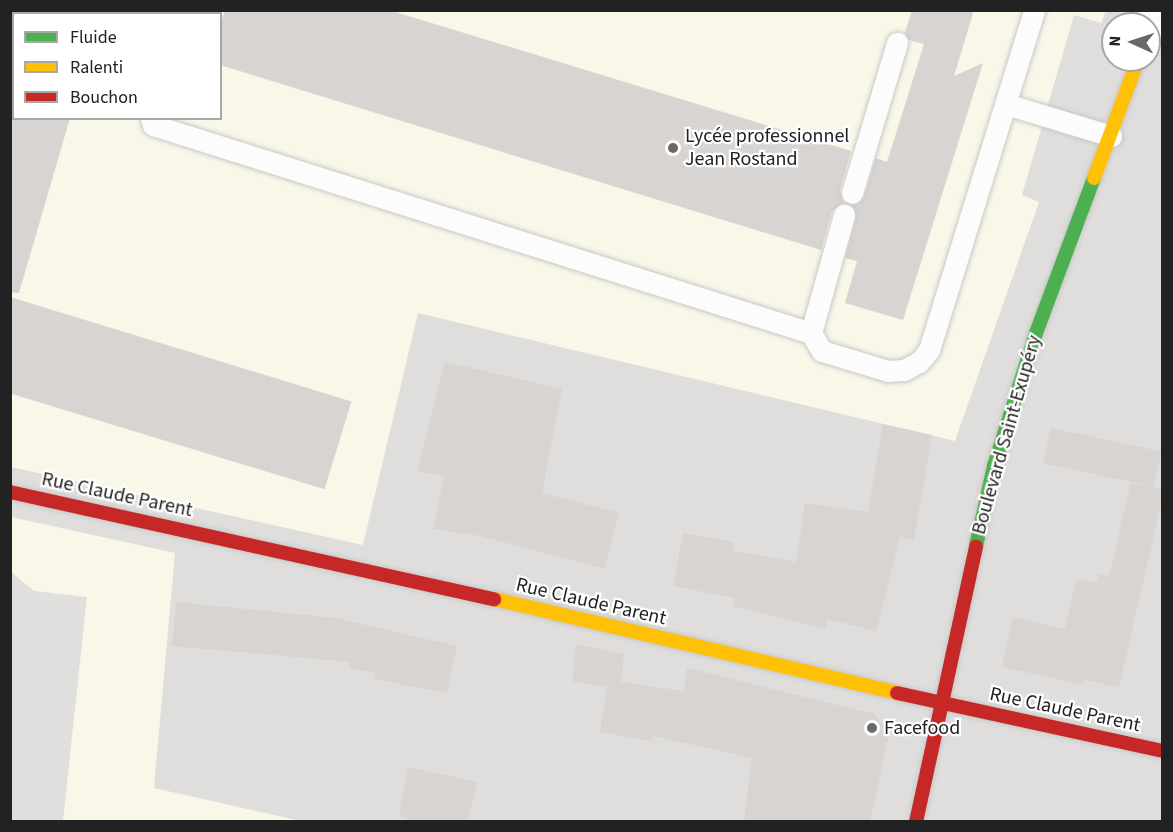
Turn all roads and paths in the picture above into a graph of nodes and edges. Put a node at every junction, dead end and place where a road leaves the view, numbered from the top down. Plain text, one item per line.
1 (1034, 10) edge
2 (897, 43) dead end
3 (1134, 72) edge
4 (1006, 104) junction
5 (152, 120) edge
6 (1111, 136) junction
7 (852, 193) dead end
8 (844, 215) dead end
9 (811, 333) junction
10 (10, 492) edge
11 (940, 702) junction
12 (1162, 751) edge
13 (916, 822) edge

1 - 4 lane
2 - 7 lane
3 - 6 street, Boulevard Saint-Exupéry
4 - 6 lane
4 - 9 lane
5 - 9 lane
6 - 11 street, Boulevard Saint-Exupéry
8 - 9 lane
10 - 11 street, Rue Claude Parent
11 - 12 street, Rue Claude Parent
11 - 13 street, Boulevard Saint-Exupéry

